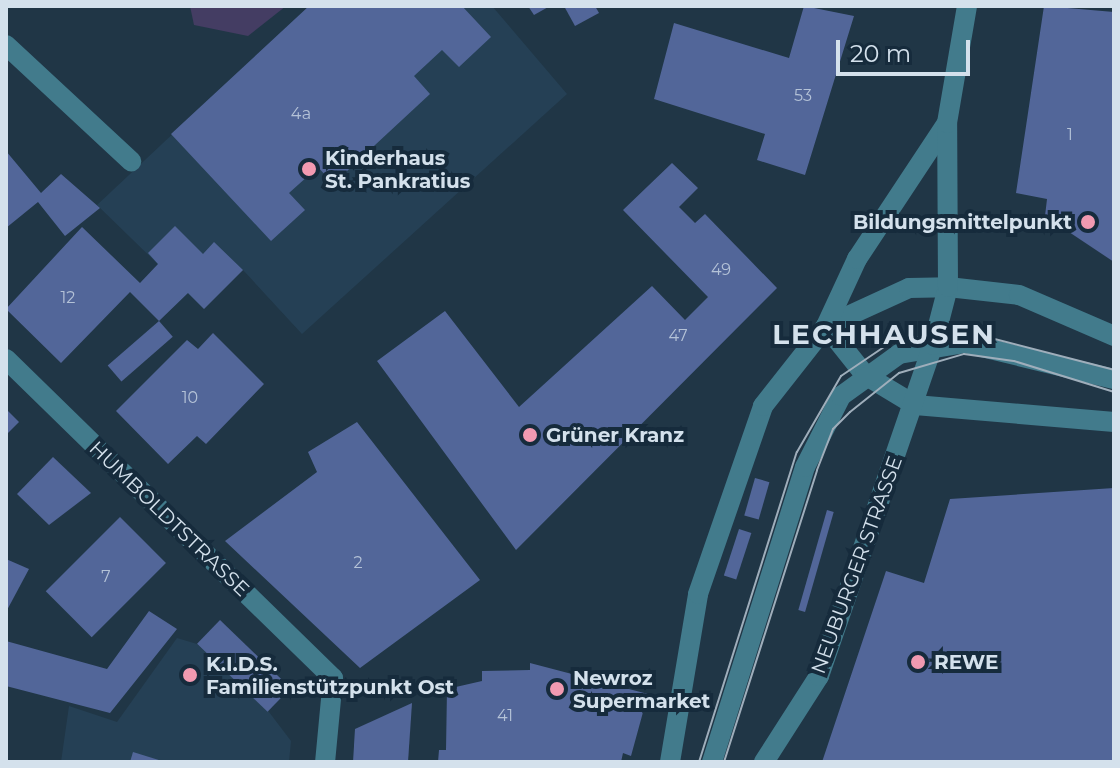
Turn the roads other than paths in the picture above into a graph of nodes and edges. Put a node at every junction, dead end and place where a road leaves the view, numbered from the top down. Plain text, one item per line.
1 (967, 6) edge
2 (6, 45) edge
3 (947, 123) junction
4 (131, 161) dead end
5 (948, 287) junction
6 (826, 326) junction
7 (1114, 336) edge
8 (933, 345) junction
9 (6, 359) edge
10 (865, 375) junction
11 (1114, 379) edge
12 (915, 405) junction
13 (1114, 422) edge
14 (325, 762) edge
15 (670, 762) edge
16 (712, 762) edge
17 (764, 762) edge

1 - 3 street, NEUBURGER STRASSE
2 - 4 street
3 - 5 street, NEUBURGER STRASSE
3 - 6 street, NEUBURGER STRASSE
5 - 6 street, NEUBURGER STRASSE
5 - 7 street
5 - 8 street, NEUBURGER STRASSE
6 - 10 street
6 - 15 street, NEUBURGER STRASSE
8 - 10 street
8 - 11 street
8 - 12 street, NEUBURGER STRASSE
9 - 14 street, HUMBOLDTSTRASSE
10 - 12 street
10 - 16 street
12 - 13 street
12 - 17 street, NEUBURGER STRASSE

